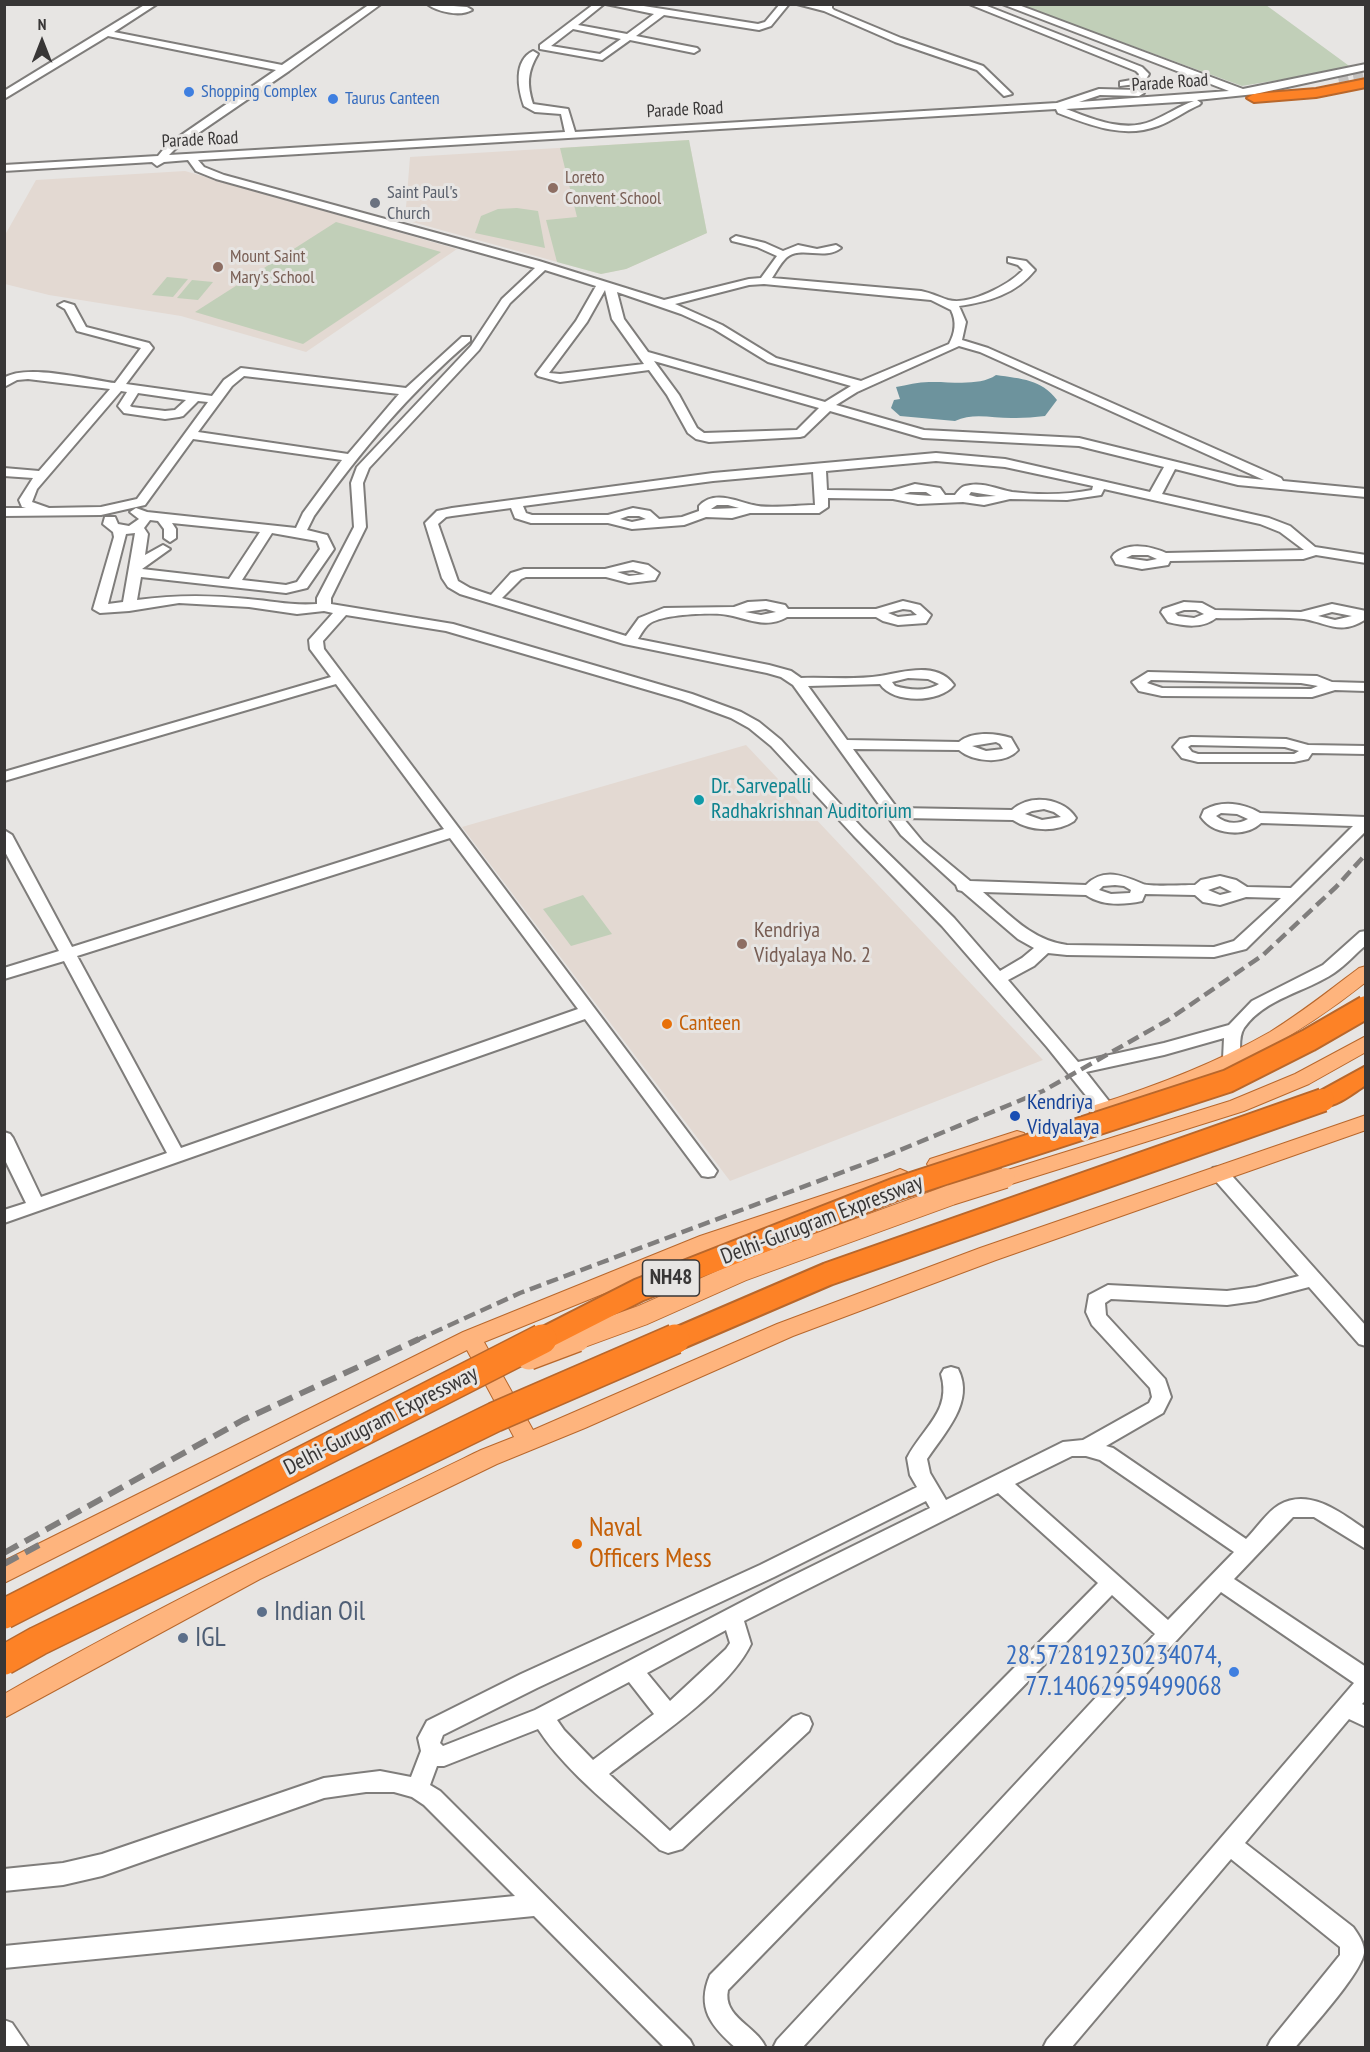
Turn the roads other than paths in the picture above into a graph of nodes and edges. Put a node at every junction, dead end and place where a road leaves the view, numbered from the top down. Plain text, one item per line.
1 (153, 4) edge
2 (377, 4) edge
3 (431, 4) edge
4 (600, 4) edge
5 (610, 4) edge
6 (785, 4) edge
7 (801, 4) edge
8 (973, 4) edge
9 (1006, 4) edge
10 (828, 7) edge
11 (466, 10) dead end
12 (661, 13) junction
13 (571, 26) junction
14 (106, 33) junction
15 (629, 37) junction
16 (694, 50) dead end
17 (533, 54) dead end
18 (1365, 67) edge
19 (286, 69) junction
20 (1340, 82) tunnel mouth
21 (1365, 83) tunnel mouth
22 (1123, 84) dead end
23 (1007, 94) dead end
24 (1249, 95) junction
25 (4, 96) edge
26 (1198, 103) junction
27 (1061, 108) junction
28 (772, 125) junction
29 (570, 134) junction
30 (193, 160) junction
31 (158, 161) junction
32 (4, 168) edge
33 (4, 174) edge
34 (736, 239) dead end
35 (836, 248) dead end
36 (783, 255) junction
37 (1012, 260) dead end
38 (539, 265) junction
39 (764, 281) junction
40 (607, 286) junction
41 (663, 304) junction
42 (950, 304) junction
43 (64, 305) dead end
44 (466, 339) dead end
45 (956, 342) junction
46 (646, 355) junction
47 (654, 366) junction
48 (4, 384) edge
49 (861, 385) junction
50 (118, 387) junction
51 (134, 390) junction
52 (409, 392) junction
53 (195, 397) junction
54 (216, 400) junction
55 (826, 408) junction
56 (190, 435) junction
57 (352, 458) junction
58 (1171, 465) junction
59 (819, 467) junction
60 (4, 471) edge
61 (41, 476) junction
62 (1101, 484) junction
63 (1291, 487) junction
64 (1365, 493) edge
65 (821, 494) junction
66 (1154, 497) junction
67 (516, 504) junction
68 (56, 511) junction
69 (4, 512) edge
70 (138, 515) junction
71 (161, 517) junction
72 (116, 518) junction
73 (269, 528) junction
74 (300, 532) junction
75 (1309, 553) junction
76 (1164, 557) dead end
77 (1365, 559) edge
78 (135, 569) junction
79 (609, 573) dead end
80 (233, 583) junction
81 (493, 600) junction
82 (129, 607) junction
83 (324, 607) junction
84 (342, 610) junction
85 (879, 613) dead end
86 (1212, 614) dead end
87 (1364, 615) edge
88 (628, 641) junction
89 (340, 679) junction
90 (884, 680) dead end
91 (798, 682) junction
92 (1330, 687) junction
93 (1365, 687) edge
94 (843, 744) junction
95 (963, 746) dead end
96 (1308, 749) junction
97 (1365, 750) edge
98 (4, 777) edge
99 (894, 813) junction
100 (1016, 815) dead end
101 (1257, 819) dead end
102 (1365, 822) edge
103 (455, 831) junction
104 (4, 835) edge
105 (963, 886) junction
106 (1295, 893) junction
107 (1365, 936) edge
108 (1045, 947) junction
109 (68, 955) junction
110 (1365, 972) edge
111 (4, 974) edge
112 (998, 979) junction
113 (1365, 1007) edge
114 (588, 1012) junction
115 (1236, 1029) junction
116 (1365, 1043) edge
117 (1231, 1059) junction
118 (1073, 1069) junction
119 (1365, 1074) edge
120 (1365, 1084) edge
121 (1323, 1100) junction
122 (1106, 1109) junction
123 (1365, 1122) edge
124 (4, 1138) edge
125 (177, 1156) junction
126 (708, 1171) dead end
127 (1219, 1173) junction
128 (36, 1206) junction
129 (4, 1217) edge
130 (1313, 1279) junction
131 (471, 1338) junction
132 (1365, 1339) edge
133 (951, 1374) dead end
134 (444, 1389) junction
135 (528, 1442) junction
136 (1086, 1448) junction
137 (999, 1482) junction
138 (929, 1490) junction
139 (942, 1510) junction
140 (1365, 1541) edge
141 (1248, 1551) junction
142 (767, 1571) junction
143 (4, 1573) edge
144 (1220, 1580) junction
145 (1112, 1582) junction
146 (787, 1588) junction
147 (4, 1614) edge
148 (732, 1617) junction
149 (1169, 1633) junction
150 (4, 1660) edge
151 (632, 1670) junction
152 (1365, 1679) edge
153 (1365, 1684) edge
154 (4, 1707) edge
155 (1356, 1712) edge
156 (667, 1714) junction
157 (543, 1717) junction
158 (801, 1724) dead end
159 (432, 1750) junction
160 (592, 1774) junction
161 (418, 1787) junction
162 (1229, 1844) junction
163 (4, 1881) edge
164 (538, 1905) junction
165 (4, 1957) edge
166 (4, 2031) edge
167 (17, 2048) edge
168 (682, 2048) edge
169 (754, 2048) edge
170 (785, 2048) edge
171 (1055, 2048) edge
172 (1279, 2048) edge

1 - 14 street
2 - 19 street
3 - 11 street
4 - 13 street
5 - 12 street
6 - 12 street
7 - 10 street
8 - 22 street
9 - 24 street
10 - 23 street
12 - 15 street
13 - 15 street
13 - 15 street
14 - 19 street
14 - 25 street
15 - 16 street
17 - 29 street
18 - 24 street, Parade Road
19 - 31 street
20 - 24 street, Parade Road
21 - 24 highway
24 - 26 street, Parade Road
24 - 27 street, Parade Road
26 - 27 street, Parade Road
26 - 27 street
27 - 28 street, Parade Road
28 - 29 street, Parade Road
28 - 30 street, Parade Road
29 - 30 street, Parade Road
30 - 31 street, Parade Road
30 - 38 street
31 - 32 street, Parade Road
31 - 33 street, Parade Road
34 - 36 street
35 - 36 street
36 - 39 street
37 - 42 street
38 - 40 street
38 - 83 street
39 - 41 street
39 - 42 street
40 - 41 street
40 - 46 street
40 - 47 street
41 - 49 street
42 - 45 street
43 - 50 street
44 - 52 street
45 - 49 street
45 - 63 street
46 - 47 street
46 - 55 street
47 - 55 street
48 - 50 street
49 - 55 street
50 - 51 street
50 - 61 street
51 - 53 street
51 - 53 street
52 - 54 street
52 - 57 street
53 - 54 street
54 - 56 street
55 - 58 street
56 - 57 street
56 - 70 street
57 - 74 street
58 - 63 street
58 - 66 street
59 - 62 street
59 - 65 street
59 - 67 street
60 - 61 street
61 - 68 street
62 - 65 street
62 - 66 street
63 - 64 street
65 - 67 street
66 - 75 street
67 - 81 street
68 - 69 street
68 - 72 street
70 - 71 street
70 - 72 street
70 - 72 street
70 - 78 street
71 - 73 street
71 - 78 street
72 - 82 street
73 - 74 street
73 - 80 street
74 - 80 street
75 - 76 street
75 - 77 street
78 - 80 street
78 - 82 street
79 - 81 street
81 - 88 street
82 - 83 street
83 - 84 street
84 - 89 street
84 - 112 street
85 - 88 street
86 - 87 street
88 - 91 street
89 - 98 street
89 - 103 street
90 - 91 street
91 - 94 street
92 - 92 street
92 - 93 street
94 - 95 street
94 - 99 street
96 - 96 street
96 - 97 street
99 - 100 street
99 - 105 street
101 - 102 street
102 - 106 street
103 - 109 street
103 - 114 street
104 - 109 street
105 - 106 street
105 - 108 street
106 - 108 street
107 - 115 street
108 - 112 street
109 - 111 street
109 - 125 street
110 - 117 main road
112 - 118 street
113 - 134 highway, Delhi-Gurugram Expressway / NH48, bridge
114 - 125 street
114 - 126 street
115 - 117 street
115 - 118 street
116 - 134 main road, bridge
117 - 122 main road
118 - 122 street
119 - 121 highway, Delhi-Gurugram Expressway / NH48
120 - 121 main road
121 - 150 highway, Delhi-Gurugram Expressway / NH48, bridge
122 - 131 main road
123 - 127 main road
124 - 128 street
125 - 128 street
127 - 130 street
127 - 135 main road
128 - 129 street
130 - 132 street
130 - 136 street
131 - 135 main road
131 - 143 main road
133 - 138 street
134 - 147 highway, Delhi-Gurugram Expressway / NH48, bridge
135 - 154 main road
136 - 137 street
136 - 141 street
137 - 139 street
137 - 145 street
138 - 139 street
138 - 142 street
139 - 146 street
140 - 141 street
141 - 144 street
142 - 146 street
142 - 159 street
144 - 149 street
144 - 152 street
145 - 149 street
145 - 169 street
146 - 148 street
148 - 151 street
148 - 156 street
149 - 170 street
151 - 156 street
151 - 157 street
153 - 155 street
155 - 162 street
156 - 160 street
157 - 159 street
157 - 160 street
158 - 160 street
159 - 161 street
161 - 163 street
161 - 164 street
162 - 171 street
162 - 172 street
164 - 165 street
164 - 168 street
166 - 167 street

